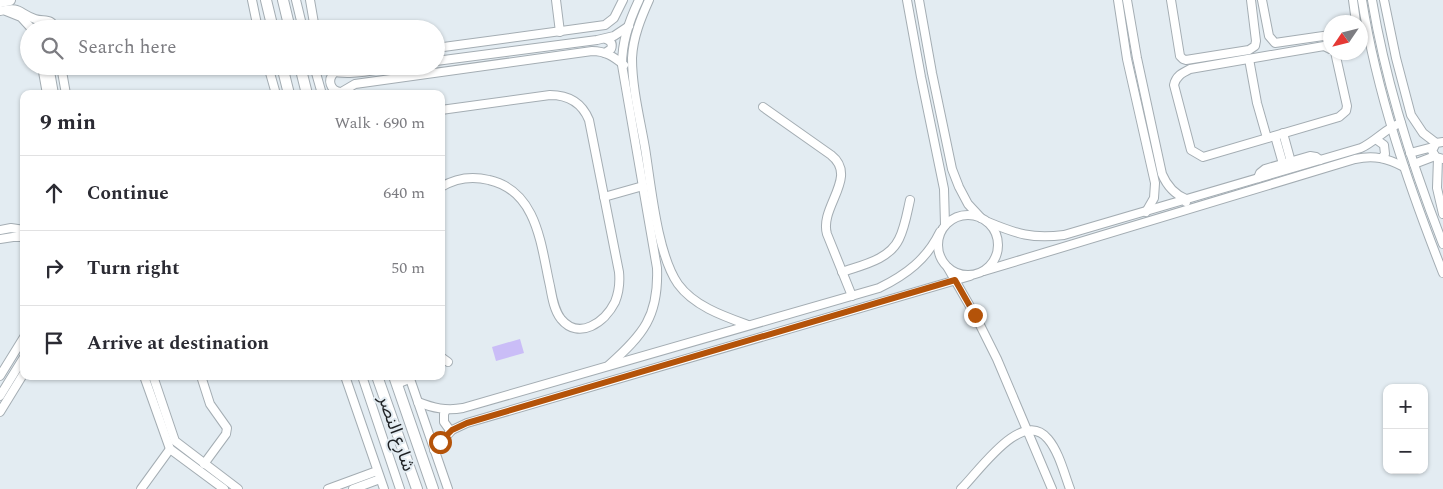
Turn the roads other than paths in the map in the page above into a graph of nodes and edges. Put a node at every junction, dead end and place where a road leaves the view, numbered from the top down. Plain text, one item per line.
1 (10, 0) edge
2 (252, 0) edge
3 (266, 0) edge
4 (283, 0) edge
5 (296, 0) edge
6 (310, 0) edge
7 (556, 0) edge
8 (623, 0) edge
9 (639, 0) edge
10 (649, 0) edge
11 (907, 0) edge
12 (920, 0) edge
13 (1118, 0) edge
14 (1127, 0) edge
15 (1171, 0) edge
16 (1251, 0) edge
17 (1262, 0) edge
18 (1353, 0) edge
19 (1362, 0) edge
20 (1372, 0) edge
21 (1384, 0) edge
22 (1, 8) edge
23 (1355, 15) edge
24 (24, 20) edge
25 (41, 20) edge
26 (256, 20) edge
27 (271, 20) edge
28 (288, 20) edge
29 (301, 20) edge
30 (314, 20) edge
31 (628, 27) junction
32 (638, 27) junction
33 (560, 32) junction
34 (1323, 36) edge
35 (606, 39) junction
36 (1323, 46) edge
37 (445, 47) edge
38 (605, 53) junction
39 (1249, 59) junction
40 (1337, 60) edge
41 (445, 61) edge
42 (622, 65) junction
43 (632, 65) junction
44 (445, 71) edge
45 (44, 75) edge
46 (51, 75) edge
47 (63, 75) edge
48 (271, 75) edge
49 (284, 75) edge
50 (303, 75) edge
51 (317, 75) edge
52 (332, 75) edge
53 (420, 75) edge
54 (46, 90) edge
55 (53, 90) edge
56 (65, 90) edge
57 (275, 90) edge
58 (288, 90) edge
59 (307, 90) edge
60 (321, 90) edge
61 (334, 90) edge
62 (344, 90) edge
63 (763, 107) dead end
64 (445, 109) edge
65 (1401, 123) junction
66 (1391, 126) junction
67 (1275, 136) junction
68 (1377, 140) junction
69 (1437, 144) edge
70 (1410, 153) junction
71 (1382, 158) junction
72 (1438, 158) edge
73 (1320, 160) junction
74 (1287, 163) junction
75 (1414, 164) junction
76 (1404, 167) junction
77 (1258, 178) junction
78 (445, 186) edge
79 (643, 186) junction
80 (604, 197) junction
81 (1186, 199) junction
82 (910, 200) dead end
83 (1188, 209) junction
84 (1146, 211) junction
85 (1443, 214) edge
86 (984, 220) junction
87 (1148, 221) junction
88 (945, 225) junction
89 (20, 229) edge
90 (0, 230) edge
91 (940, 232) junction
92 (20, 237) edge
93 (0, 239) edge
94 (1443, 244) edge
95 (948, 268) junction
96 (984, 271) junction
97 (842, 272) junction
98 (1443, 273) edge
99 (970, 276) junction
100 (955, 280) junction
101 (852, 296) junction
102 (748, 325) junction
103 (20, 344) edge
104 (20, 364) edge
105 (607, 367) junction
106 (0, 376) edge
107 (20, 380) edge
108 (146, 380) edge
109 (154, 380) edge
110 (202, 380) edge
111 (346, 380) edge
112 (363, 380) edge
113 (378, 380) edge
114 (395, 380) edge
115 (410, 380) edge
116 (0, 396) edge
117 (156, 398) junction
118 (418, 402) junction
119 (446, 410) junction
120 (0, 412) edge
121 (452, 430) junction
122 (1028, 431) junction
123 (170, 449) junction
124 (434, 450) junction
125 (204, 464) junction
126 (377, 471) junction
127 (352, 480) junction
128 (374, 483) edge
129 (141, 489) edge
130 (224, 489) edge
131 (238, 489) edge
132 (328, 489) edge
133 (354, 489) edge
134 (384, 489) edge
135 (400, 489) edge
136 (417, 489) edge
137 (433, 489) edge
138 (448, 489) edge
139 (961, 489) edge
140 (1052, 489) edge
141 (1070, 489) edge

1 - 22 main road
2 - 26 street
3 - 27 main road
4 - 28 main road
5 - 29 street
6 - 30 street
7 - 33 street
8 - 33 street
9 - 31 street
10 - 32 street
11 - 88 street
12 - 86 street
13 - 84 street
14 - 81 street
15 - 16 street
17 - 34 street
18 - 23 street
19 - 66 street
20 - 65 street
21 - 69 street
22 - 24 street
22 - 25 street
31 - 32 street
31 - 35 street
31 - 42 street
32 - 43 street
33 - 37 street
35 - 38 street
35 - 41 street
36 - 39 street
38 - 42 street
38 - 44 street
39 - 67 street
39 - 67 street
40 - 67 street
42 - 43 street
42 - 79 street
43 - 102 street
45 - 54 street
46 - 55 street
47 - 56 street
48 - 57 street
49 - 58 main road
50 - 59 main road
51 - 60 street
52 - 61 street
53 - 62 street
63 - 97 street
64 - 80 street
65 - 66 street
65 - 70 street
66 - 68 street
66 - 76 street
67 - 74 street
68 - 71 street
68 - 73 street
69 - 70 street
69 - 72 street
70 - 75 street
71 - 76 street
71 - 83 street
72 - 75 street
72 - 85 street
73 - 74 street
73 - 77 street
74 - 77 street
75 - 94 street
76 - 98 street
77 - 81 street
78 - 80 street
79 - 80 street
79 - 105 street
81 - 83 street
81 - 84 street
82 - 97 street
83 - 87 street
84 - 86 street
84 - 87 street
86 - 88 street
86 - 96 street
87 - 96 street
88 - 91 street
89 - 90 street
91 - 95 street
91 - 101 street
92 - 93 street
95 - 99 street
95 - 100 street
96 - 99 street
97 - 101 street
99 - 100 street
100 - 121 street
100 - 122 street
101 - 102 street
102 - 105 street
103 - 106 street
104 - 116 street
105 - 119 street
107 - 120 street
108 - 117 street
109 - 117 street
110 - 125 street
111 - 126 street
112 - 135 street
113 - 136 main road, شارع النصر
114 - 137 main road, شارع النصر
115 - 118 street
117 - 123 street
117 - 125 street
118 - 119 street
118 - 124 street
119 - 121 street
121 - 124 street
122 - 139 street
122 - 140 street
122 - 141 street
123 - 129 street
123 - 130 street
124 - 138 street
125 - 131 street
126 - 127 street
126 - 128 street
127 - 132 street
127 - 133 street
128 - 133 street
128 - 134 street

